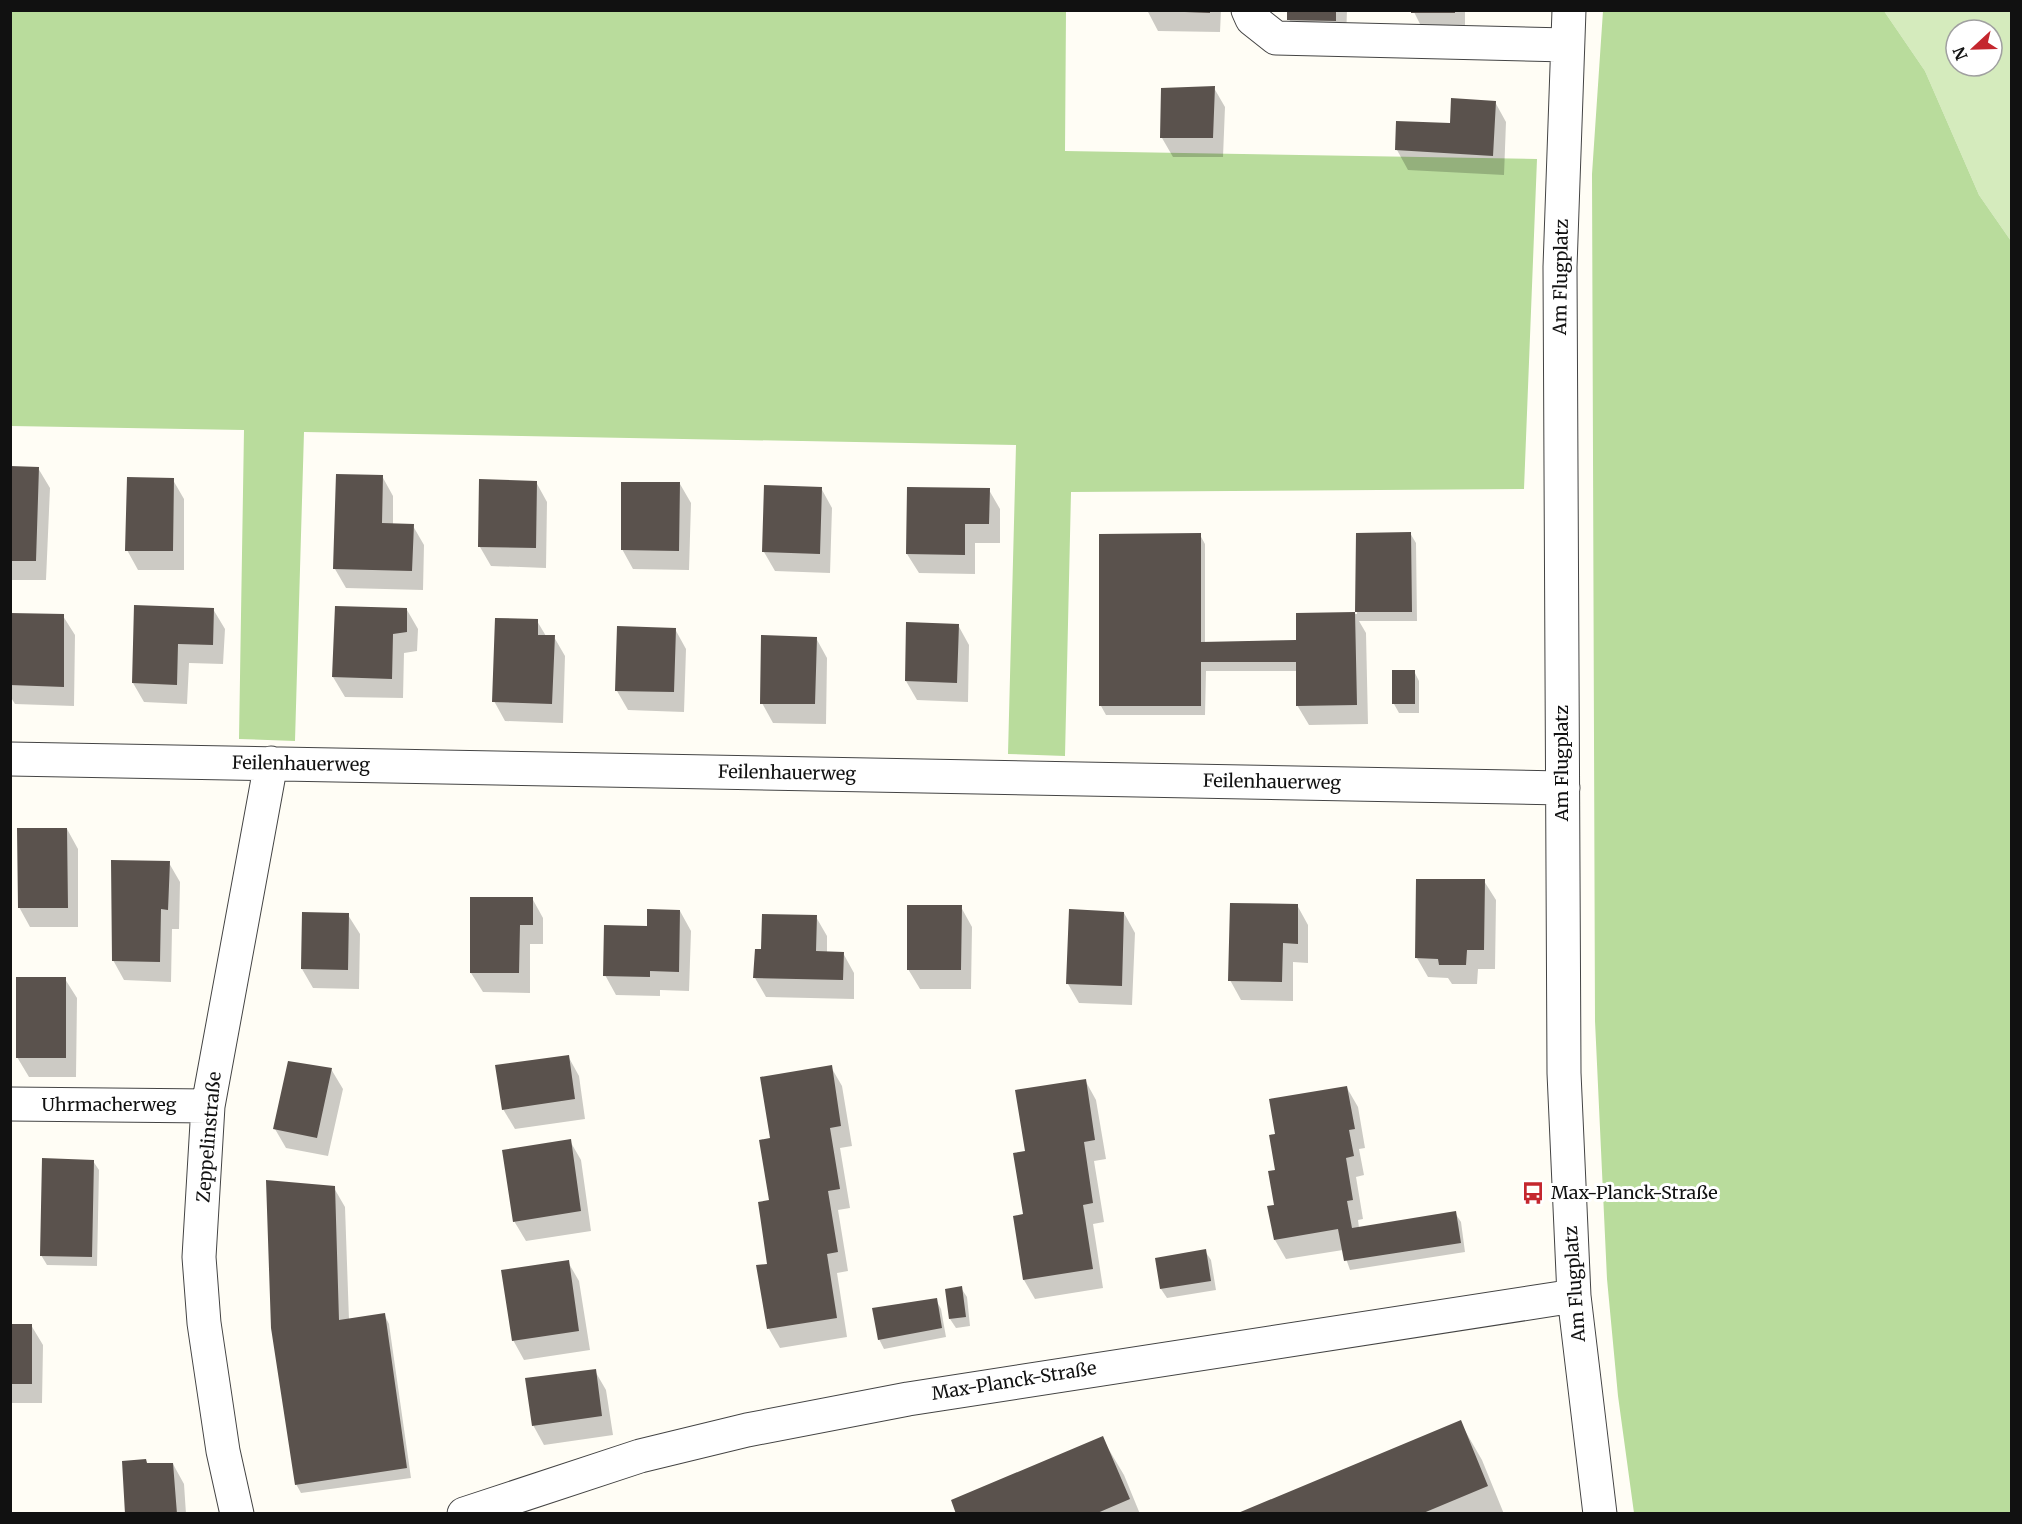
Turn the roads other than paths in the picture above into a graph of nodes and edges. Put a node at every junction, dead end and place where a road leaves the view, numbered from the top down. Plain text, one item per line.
1 (1248, 10) edge
2 (1569, 10) edge
3 (1567, 45) junction
4 (10, 759) edge
5 (271, 763) junction
6 (1563, 788) junction
7 (10, 1104) edge
8 (208, 1106) junction
9 (1574, 1296) junction
10 (237, 1514) edge
11 (464, 1514) edge
12 (1600, 1514) edge

1 - 3 street
2 - 3 street, Am Flugplatz
3 - 6 street, Am Flugplatz
4 - 5 street, Feilenhauerweg
5 - 6 street, Feilenhauerweg
5 - 8 street, Zeppelinstraße
6 - 9 street, Am Flugplatz
7 - 8 street, Uhrmacherweg
8 - 10 street, Zeppelinstraße
9 - 11 street, Max-Planck-Straße
9 - 12 street, Am Flugplatz

